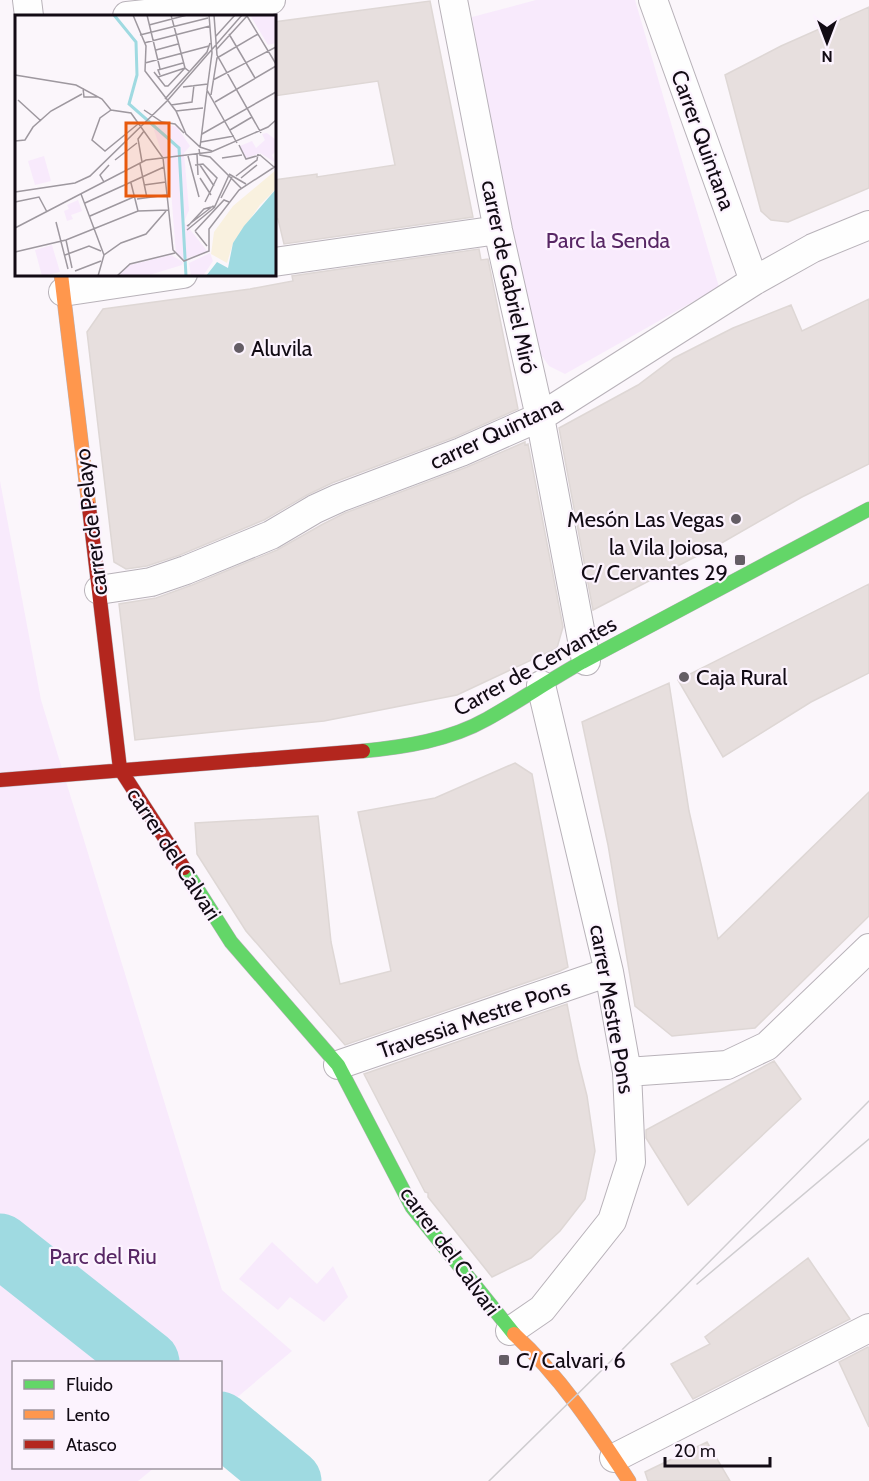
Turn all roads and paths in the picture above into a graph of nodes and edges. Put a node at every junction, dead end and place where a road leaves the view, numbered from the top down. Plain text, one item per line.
1 (27, 0) edge
2 (271, 0) edge
3 (453, 0) edge
4 (653, 0) edge
5 (29, 15) edge
6 (136, 15) edge
7 (869, 225) edge
8 (498, 231) junction
9 (276, 262) edge
10 (156, 276) edge
11 (754, 281) junction
12 (62, 283) edge
13 (540, 417) junction
14 (869, 509) edge
15 (99, 590) junction
16 (586, 661) junction
17 (541, 685) junction
18 (120, 769) junction
19 (0, 780) edge
20 (869, 948) edge
21 (609, 972) junction
22 (338, 1065) junction
23 (627, 1072) junction
24 (869, 1328) edge
25 (510, 1331) junction
26 (621, 1469) edge

1 - 5 street
2 - 6 street
3 - 8 street, carrer de Gabriel Miró
4 - 11 street, Carrer Quintana
7 - 11 street, carrer Quintana
8 - 9 street
8 - 13 street, carrer de Gabriel Miró
10 - 12 street
11 - 13 street, carrer Quintana
12 - 15 street, carrer de Pelayo
13 - 15 street, carrer Quintana
13 - 16 street, carrer de Gabriel Miró
14 - 16 street, Carrer de Cervantes
15 - 18 street, carrer de Pelayo
16 - 17 street, Carrer de Cervantes
17 - 18 street, Carrer de Cervantes
17 - 21 street, carrer Mestre Pons
18 - 19 street, Carrer de Cervantes
18 - 22 street, carrer del Calvari
20 - 23 street
21 - 22 street, Travessia Mestre Pons
21 - 23 street, carrer Mestre Pons
22 - 25 street, carrer del Calvari
23 - 25 street, carrer Mestre Pons
24 - 26 street, carrer del Calvari
25 - 26 street, carrer del Calvari

